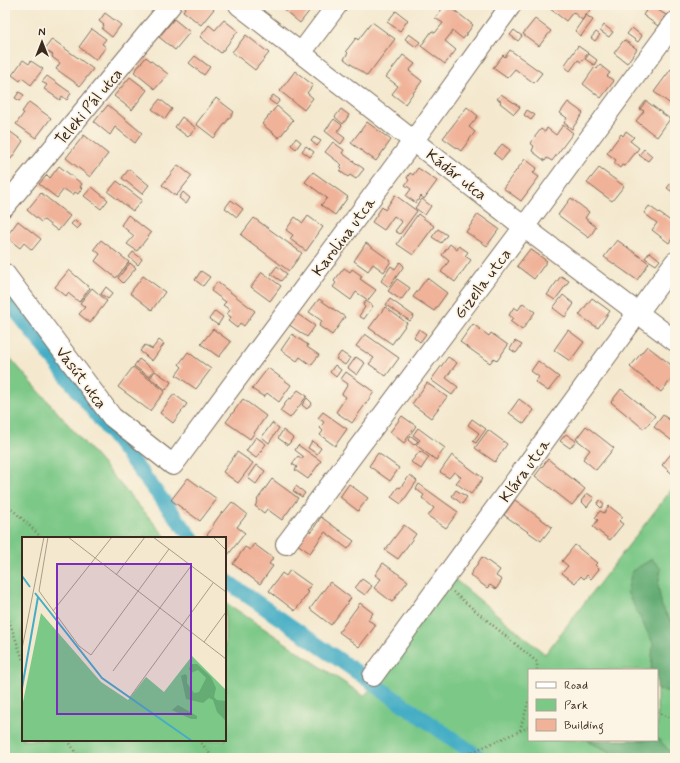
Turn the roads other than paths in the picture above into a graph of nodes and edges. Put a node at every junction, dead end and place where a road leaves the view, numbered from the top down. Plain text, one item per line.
1 (172, 5) edge
2 (239, 5) edge
3 (337, 5) edge
4 (511, 5) edge
5 (675, 22) edge
6 (301, 53) junction
7 (414, 140) junction
8 (5, 206) edge
9 (524, 227) junction
10 (675, 262) edge
11 (5, 274) edge
12 (639, 313) junction
13 (675, 341) edge
14 (174, 465) joint
15 (286, 544) dead end
16 (373, 676) dead end

1 - 8 street, Teleki Pál utca
2 - 6 street, Kádár utca
3 - 6 street
4 - 7 street, Karolina utca
5 - 9 street, Gizella utca
6 - 7 street, Kádár utca
7 - 9 street, Kádár utca
7 - 14 street, Karolina utca
9 - 12 street, Kádár utca
9 - 15 street, Gizella utca
10 - 12 street, Klára utca
11 - 14 street, Vasút utca
12 - 13 street, Kádár utca
12 - 16 street, Klára utca

